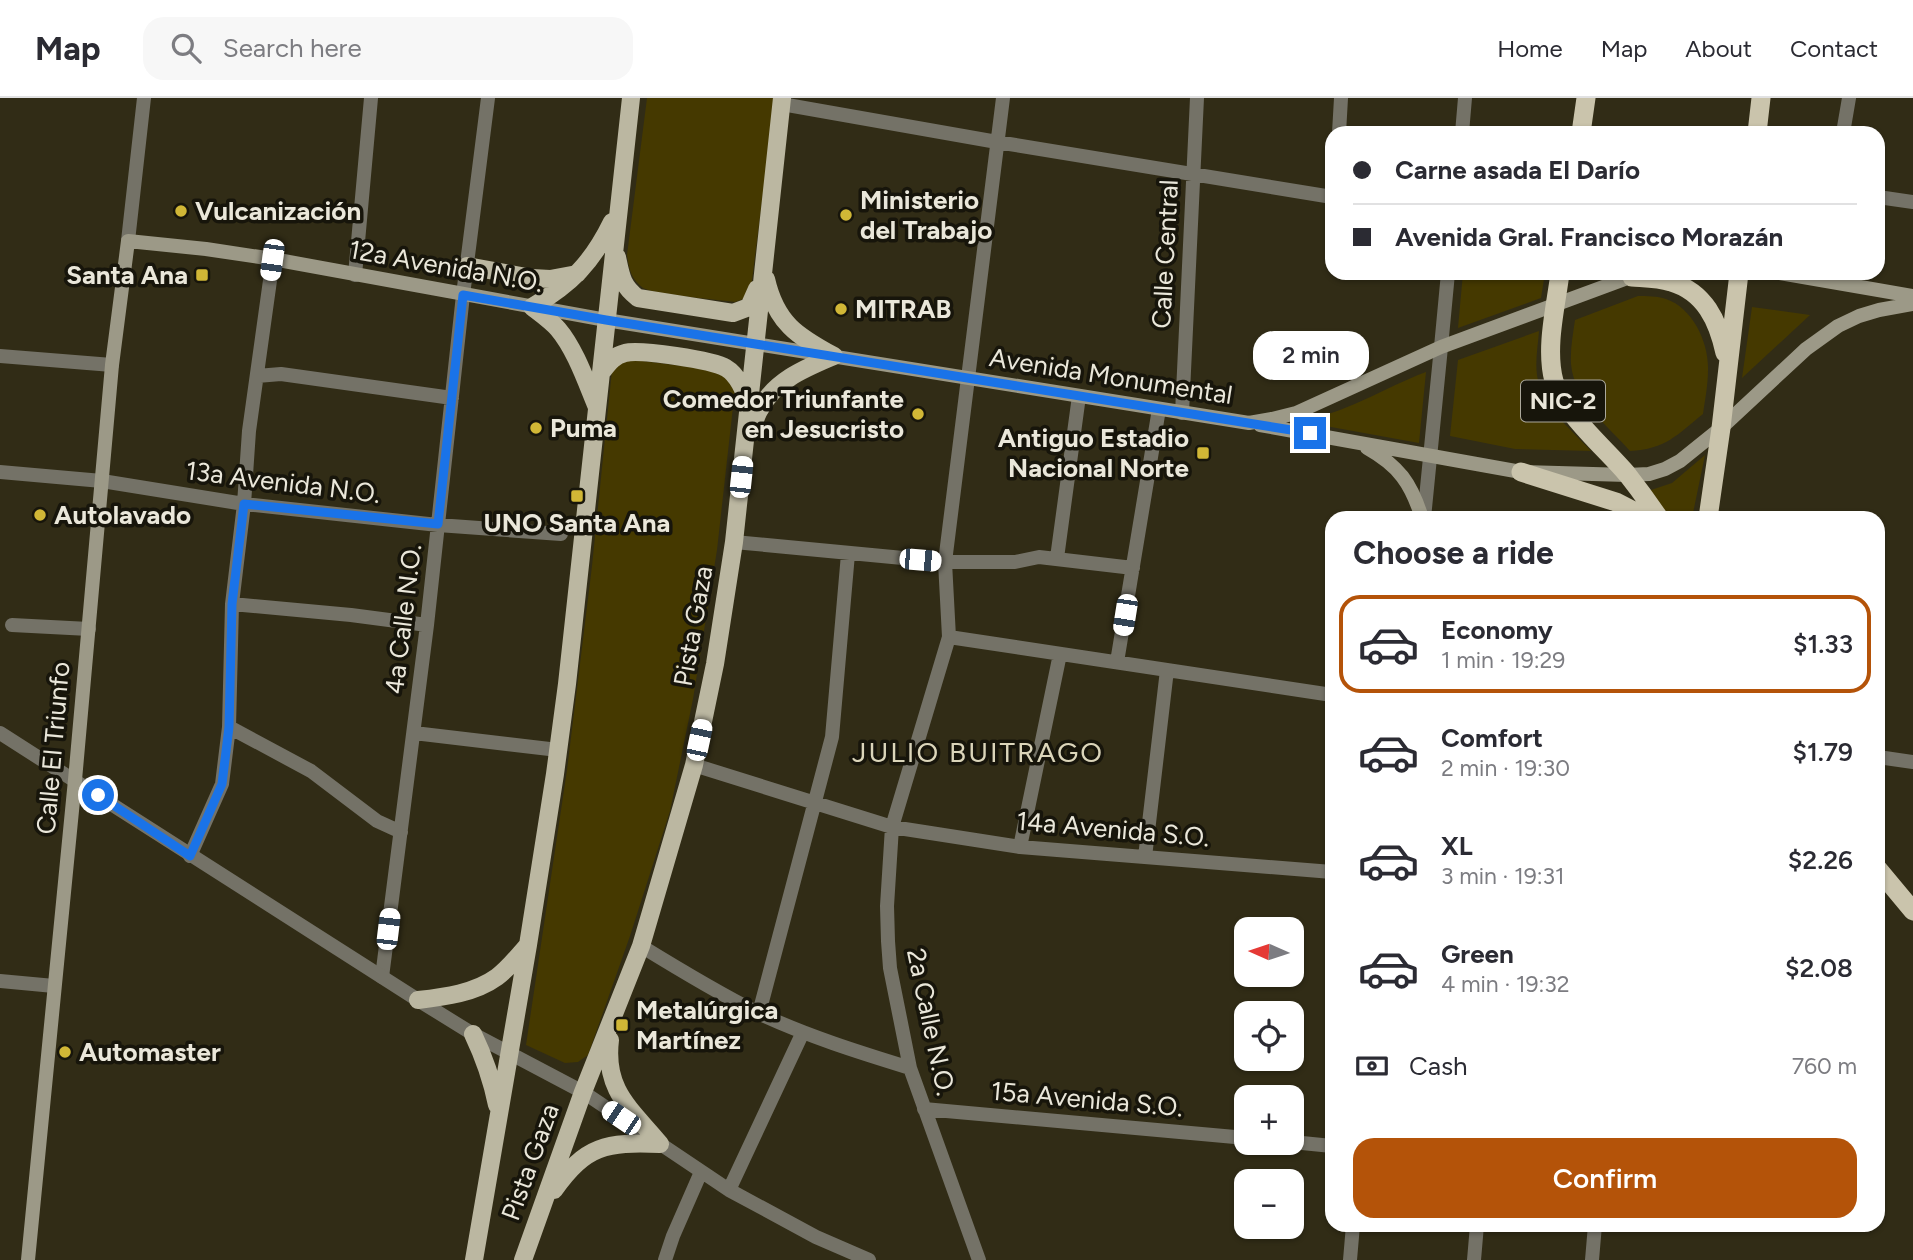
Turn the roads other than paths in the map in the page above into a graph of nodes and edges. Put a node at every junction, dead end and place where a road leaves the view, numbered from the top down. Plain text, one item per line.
1 (144, 98) edge
2 (371, 98) edge
3 (488, 98) edge
4 (631, 98) edge
5 (1003, 98) edge
6 (1197, 98) edge
7 (1341, 98) edge
8 (1465, 98) edge
9 (1586, 98) edge
10 (1761, 98) edge
11 (1849, 98) edge
12 (782, 101) edge
13 (1339, 126) edge
14 (1463, 126) edge
15 (1582, 126) edge
16 (1757, 126) edge
17 (1844, 126) edge
18 (997, 142) junction
19 (1194, 175) junction
20 (1325, 196) edge
21 (1885, 198) edge
22 (1913, 202) edge
23 (618, 210) junction
24 (128, 241) junction
25 (614, 247) junction
26 (272, 260) junction
27 (467, 266) junction
28 (763, 269) junction
29 (577, 274) junction
30 (355, 275) junction
31 (1447, 280) edge
32 (1559, 280) edge
33 (1624, 280) edge
34 (1664, 280) edge
35 (1738, 280) edge
36 (1820, 280) edge
37 (463, 295) junction
38 (1913, 296) edge
39 (1913, 304) edge
40 (1556, 305) junction
41 (532, 307) junction
42 (606, 320) junction
43 (755, 344) junction
44 (1441, 347) junction
45 (0, 356) edge
46 (834, 356) junction
47 (112, 365) junction
48 (1727, 368) junction
49 (600, 373) junction
50 (257, 376) junction
51 (968, 378) junction
52 (1079, 396) junction
53 (452, 398) junction
54 (749, 404) junction
55 (597, 409) junction
56 (1159, 409) junction
57 (1182, 413) junction
58 (1248, 423) junction
59 (1721, 428) junction
60 (1349, 441) junction
61 (743, 455) junction
62 (1430, 456) junction
63 (0, 472) edge
64 (1521, 472) junction
65 (1627, 475) junction
66 (102, 481) junction
67 (244, 504) junction
68 (1420, 511) edge
69 (1424, 511) edge
70 (1633, 511) edge
71 (1654, 511) edge
72 (1708, 511) edge
73 (438, 524) junction
74 (561, 534) dead end
75 (734, 542) junction
76 (848, 554) junction
77 (1057, 558) junction
78 (945, 562) junction
79 (1133, 568) junction
80 (232, 604) junction
81 (12, 625) dead end
82 (427, 625) junction
83 (89, 629) junction
84 (949, 637) junction
85 (1060, 654) junction
86 (1117, 662) junction
87 (1167, 670) junction
88 (1325, 694) edge
89 (229, 727) junction
90 (0, 733) edge
91 (414, 733) junction
92 (558, 750) junction
93 (1885, 758) edge
94 (1913, 762) edge
95 (694, 765) junction
96 (75, 780) junction
97 (815, 802) junction
98 (892, 827) junction
99 (401, 832) junction
100 (1020, 847) junction
101 (190, 856) junction
102 (1145, 857) junction
103 (1325, 871) edge
104 (1885, 877) edge
105 (1913, 911) edge
106 (528, 945) junction
107 (641, 946) junction
108 (382, 977) junction
109 (0, 981) edge
110 (54, 986) junction
111 (418, 1000) junction
112 (759, 1013) junction
113 (612, 1019) junction
114 (803, 1032) junction
115 (473, 1034) junction
116 (510, 1053) junction
117 (910, 1068) junction
118 (583, 1092) junction
119 (924, 1109) junction
120 (499, 1116) junction
121 (1234, 1137) edge
122 (1304, 1143) edge
123 (660, 1144) junction
124 (1325, 1145) edge
125 (701, 1172) junction
126 (729, 1190) junction
127 (542, 1207) junction
128 (1352, 1232) edge
129 (1476, 1232) edge
130 (1594, 1232) edge
131 (28, 1260) edge
132 (474, 1260) edge
133 (523, 1260) edge
134 (665, 1260) edge
135 (869, 1260) edge
136 (979, 1260) edge
137 (1350, 1260) edge
138 (1474, 1260) edge
139 (1592, 1260) edge

1 - 24 street
2 - 30 street
3 - 27 street, 4a Calle N.O.
4 - 23 main road, Pista Gaza
5 - 18 street, 2a Calle N.O.
6 - 19 street, Calle Central
7 - 13 street
8 - 14 street
9 - 15 highway
10 - 16 highway
11 - 17 street
12 - 18 street
12 - 28 main road, Pista Gaza
18 - 19 street
18 - 51 street, 2a Calle N.O.
19 - 20 street
19 - 57 street, Calle Central
21 - 22 street
23 - 25 main road, Pista Gaza
23 - 29 main road
24 - 26 main road, 12a Avenida N.O.
24 - 47 main road, Calle El Triunfo
25 - 28 main road
25 - 42 main road, Pista Gaza
26 - 30 main road, 12a Avenida N.O.
26 - 50 street
27 - 29 main road
27 - 37 street, 4a Calle N.O.
28 - 43 main road, Pista Gaza
28 - 46 main road
29 - 41 main road
30 - 37 main road, 12a Avenida N.O.
31 - 44 street
32 - 40 highway, NIC-2
33 - 40 main road, Avenida Monumental
34 - 48 highway
35 - 48 highway
36 - 38 main road
37 - 41 main road, 12a Avenida N.O.
37 - 53 street, 4a Calle N.O.
39 - 59 main road
40 - 44 main road, Avenida Monumental
40 - 65 highway, NIC-2
41 - 42 main road, 12a Avenida N.O.
41 - 55 main road
42 - 43 main road, 12a Avenida N.O.
42 - 49 main road, Pista Gaza
43 - 46 main road, Avenida Monumental
43 - 54 main road, Pista Gaza
44 - 58 main road, Avenida Monumental
44 - 62 street
45 - 47 street
46 - 51 main road, Avenida Monumental
46 - 61 main road
47 - 66 main road, Calle El Triunfo
48 - 59 highway
49 - 54 main road
49 - 55 main road, Pista Gaza
50 - 53 street
50 - 67 street
51 - 52 main road, Avenida Monumental
51 - 78 street, 2a Calle N.O.
52 - 56 main road, Avenida Monumental
52 - 77 street
53 - 73 street, 4a Calle N.O.
54 - 61 main road, Pista Gaza
55 - 92 main road, Pista Gaza
56 - 57 main road, Avenida Monumental
56 - 79 street
57 - 58 main road, Avenida Monumental
58 - 60 main road
59 - 65 main road
59 - 72 highway
60 - 62 main road
60 - 68 main road
61 - 75 main road, Pista Gaza
62 - 64 main road
62 - 69 street
63 - 66 street, 13a Avenida N.O.
64 - 65 main road
64 - 70 highway
65 - 71 highway, NIC-2
66 - 67 street, 13a Avenida N.O.
66 - 83 main road, Calle El Triunfo
67 - 73 street, 13a Avenida N.O.
67 - 80 street
73 - 74 street, 13a Avenida N.O.
73 - 82 street, 4a Calle N.O.
75 - 76 street
75 - 95 main road, Pista Gaza
76 - 78 street
76 - 97 street
77 - 78 street
77 - 79 street
78 - 84 street, 2a Calle N.O.
79 - 86 street
80 - 82 street
80 - 89 street
81 - 83 street
82 - 91 street, 4a Calle N.O.
83 - 96 main road, Calle El Triunfo
84 - 85 street
84 - 98 street, 2a Calle N.O.
85 - 86 street
85 - 100 street
86 - 87 street
87 - 88 street
87 - 102 street
89 - 99 street
89 - 101 street
90 - 96 street
91 - 92 street
91 - 99 street, 4a Calle N.O.
92 - 106 main road, Pista Gaza
93 - 94 street
95 - 97 street, 14a Avenida S.O.
95 - 107 main road, Pista Gaza
96 - 101 street
96 - 110 main road, Calle El Triunfo
97 - 98 street, 14a Avenida S.O.
97 - 112 street
98 - 100 street, 14a Avenida S.O.
98 - 117 street, 2a Calle N.O.
99 - 108 street, 4a Calle N.O.
100 - 102 street, 14a Avenida S.O.
101 - 108 street
102 - 103 street, 14a Avenida S.O.
104 - 105 highway
106 - 111 main road
106 - 116 main road, Pista Gaza
107 - 112 street
107 - 113 main road, Pista Gaza
108 - 111 street
109 - 110 street
110 - 131 main road, Calle El Triunfo
111 - 115 street
112 - 114 street
113 - 118 main road, Pista Gaza
113 - 123 main road
114 - 117 street
114 - 126 street
115 - 116 street
115 - 120 main road
116 - 118 street
116 - 120 main road, Pista Gaza
117 - 119 street, 2a Calle N.O.
118 - 123 street
118 - 127 main road, Pista Gaza
119 - 121 street, 15a Avenida S.O.
119 - 136 street, 2a Calle N.O.
120 - 132 main road, Pista Gaza
122 - 124 street
123 - 125 street
123 - 127 main road
125 - 126 street
125 - 134 street
126 - 135 street
127 - 133 main road, Pista Gaza
128 - 137 street
129 - 138 street
130 - 139 street

